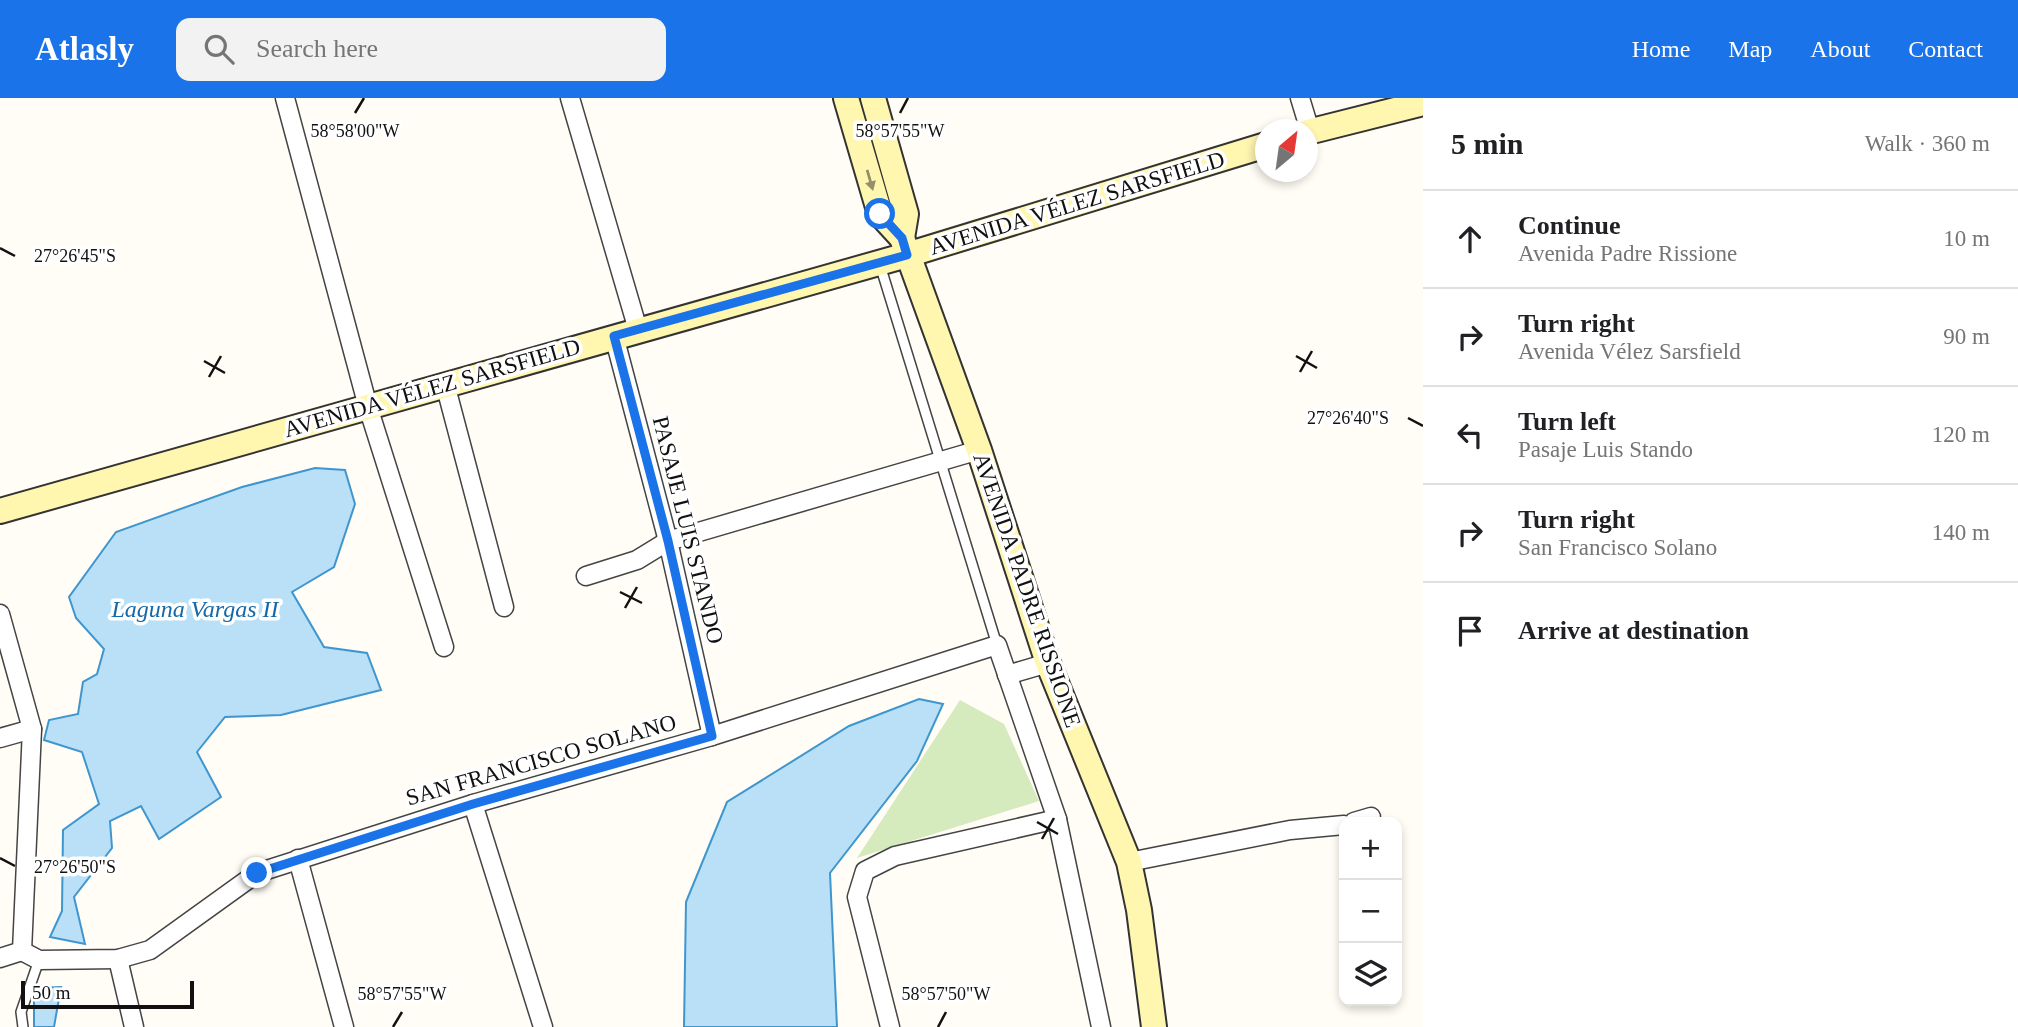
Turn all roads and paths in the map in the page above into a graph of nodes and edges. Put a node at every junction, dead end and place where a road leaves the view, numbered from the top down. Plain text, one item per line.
1 (285, 98) edge
2 (570, 98) edge
3 (846, 98) edge
4 (873, 98) edge
5 (1300, 98) edge
6 (1423, 103) edge
7 (1306, 119) edge
8 (1318, 130) edge
9 (1255, 148) edge
10 (904, 247) junction
11 (880, 263) junction
12 (626, 333) junction
13 (446, 384) junction
14 (368, 407) junction
15 (979, 450) junction
16 (941, 461) junction
17 (0, 511) edge
18 (668, 541) junction
19 (586, 576) dead end
20 (504, 607) dead end
21 (0, 614) edge
22 (997, 645) junction
23 (444, 647) dead end
24 (1048, 663) junction
25 (1007, 675) junction
26 (32, 729) junction
27 (712, 736) junction
28 (0, 738) edge
29 (473, 804) junction
30 (1057, 819) junction
31 (1339, 826) edge
32 (299, 859) junction
33 (1129, 862) junction
34 (22, 951) junction
35 (0, 958) edge
36 (118, 959) junction
37 (39, 960) junction
38 (23, 1027) edge
39 (134, 1027) edge
40 (344, 1027) edge
41 (542, 1027) edge
42 (890, 1027) edge
43 (1101, 1027) edge
44 (1154, 1027) edge

1 - 14 street
2 - 12 street, PASAJE LUIS STANDO
3 -> 10 street, AVENIDA PADRE RISSIONE
4 - 10 street, AVENIDA PADRE RISSIONE
5 - 7 street
6 - 8 street
9 - 10 street, AVENIDA VÉLEZ SARSFIELD
10 - 11 street, AVENIDA VÉLEZ SARSFIELD
10 - 15 street, AVENIDA PADRE RISSIONE
11 - 12 street, AVENIDA VÉLEZ SARSFIELD
11 - 16 lane
12 - 13 street, AVENIDA VÉLEZ SARSFIELD
12 - 18 street, PASAJE LUIS STANDO
13 - 14 street, AVENIDA VÉLEZ SARSFIELD
13 - 20 street
14 - 17 street, AVENIDA VÉLEZ SARSFIELD
14 - 23 street
15 - 16 street
15 - 24 street, AVENIDA PADRE RISSIONE
16 - 18 street
16 - 22 lane
18 - 19 street
18 - 27 street, PASAJE LUIS STANDO
21 - 26 street
22 - 25 street, AVENIDA PADRE RISSIONE
22 - 27 street, SAN FRANCISCO SOLANO
24 - 25 street
24 - 33 street, AVENIDA PADRE RISSIONE
25 - 30 street, AVENIDA PADRE RISSIONE
26 - 28 street
26 - 34 street
27 - 29 street, SAN FRANCISCO SOLANO
29 - 32 street, SAN FRANCISCO SOLANO
29 - 41 street
30 - 42 street
30 - 43 street, AVENIDA PADRE RISSIONE
31 - 33 street
32 - 36 street, SAN FRANCISCO SOLANO
32 - 40 street
33 - 44 street, AVENIDA PADRE RISSIONE
34 - 35 street
34 - 37 street
36 - 37 street, SAN FRANCISCO SOLANO
36 - 39 street
37 - 38 lane

